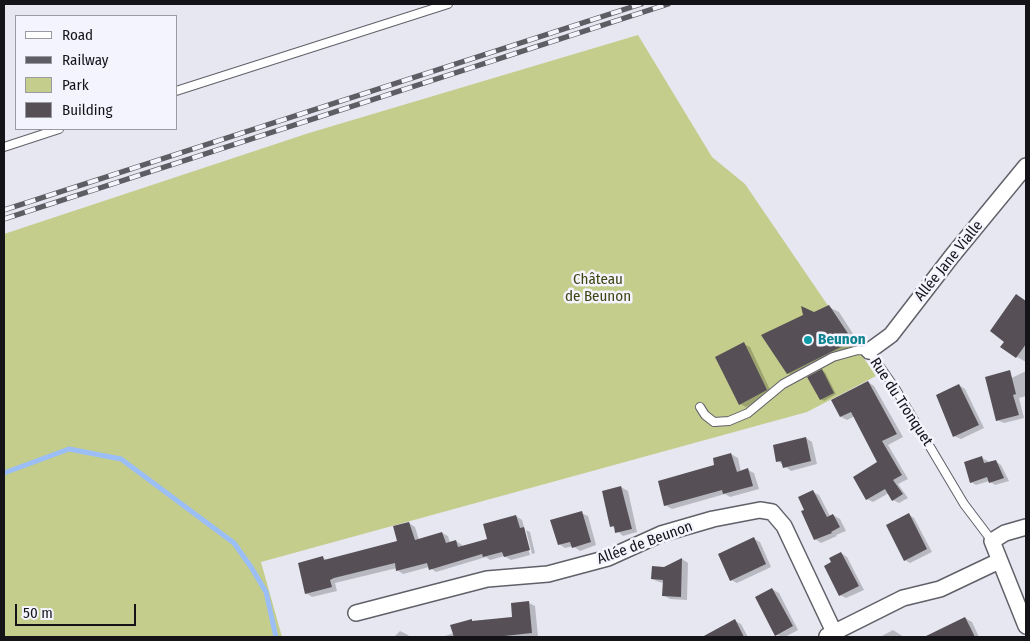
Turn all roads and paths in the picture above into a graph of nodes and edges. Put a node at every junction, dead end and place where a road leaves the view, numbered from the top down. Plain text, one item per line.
1 (448, 4) edge
2 (178, 90) edge
3 (56, 130) edge
4 (4, 147) edge
5 (1026, 166) edge
6 (869, 351) junction
7 (700, 407) dead end
8 (1026, 527) edge
9 (992, 541) junction
10 (999, 561) junction
11 (356, 613) dead end
12 (1026, 626) edge
13 (830, 635) edge

1 - 2 lane
3 - 4 lane
5 - 6 street, Allée Jane Vialle
6 - 7 lane, Rue du Tronquet
6 - 9 lane, Rue du Tronquet
8 - 9 street
9 - 10 street
10 - 12 street
10 - 13 street, Allée de Beunon
11 - 13 street, Allée de Beunon

